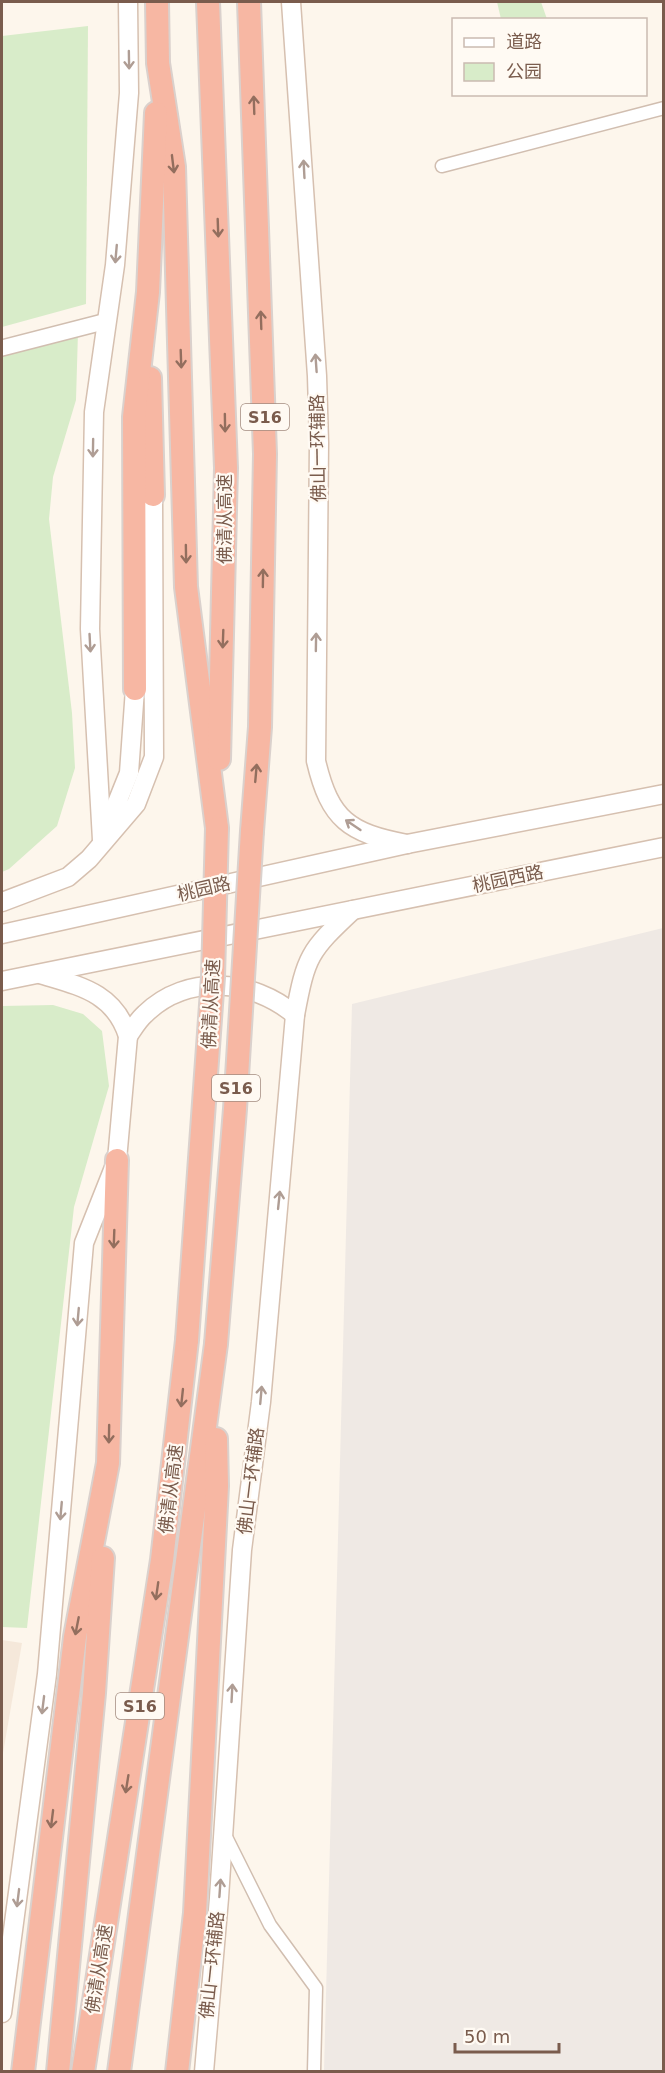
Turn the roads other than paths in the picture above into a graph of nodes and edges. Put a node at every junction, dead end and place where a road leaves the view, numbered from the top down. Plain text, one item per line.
1 (128, 2) edge
2 (157, 2) edge
3 (208, 2) edge
4 (249, 2) edge
5 (291, 2) edge
6 (158, 63) junction
7 (663, 108) edge
8 (442, 166) dead end
9 (148, 292) junction
10 (107, 321) junction
11 (2, 348) edge
12 (153, 495) joint
13 (135, 689) joint
14 (663, 794) edge
15 (217, 828) junction
16 (102, 840) junction
17 (407, 844) junction
18 (663, 847) edge
19 (2, 902) edge
20 (352, 910) junction
21 (2, 933) edge
22 (40, 974) junction
23 (2, 981) edge
24 (296, 1015) junction
25 (128, 1036) junction
26 (117, 1160) junction
27 (213, 1375) junction
28 (108, 1463) junction
29 (223, 1831) junction
30 (2, 2013) edge
31 (23, 2072) edge
32 (58, 2072) edge
33 (83, 2072) edge
34 (118, 2072) edge
35 (177, 2072) edge
36 (204, 2072) edge
37 (314, 2072) edge

1 -> 10 main road
2 - 6 highway
3 -> 15 highway, 佛清从高速 / S16
27 -> 4 highway, 佛清从高速 / S16, bridge
17 -> 5 main road, 佛山一环辅路
6 - 9 highway
6 -> 15 highway
7 - 8 street
9 - 12 highway
9 - 13 highway
10 - 11 street
10 -> 16 main road
12 - 16 main road
13 - 16 main road
14 - 17 main road
15 -> 33 highway, 佛清从高速 / S16, bridge
16 - 19 main road
17 - 21 main road, 桃园路
18 - 20 main road, 桃园西路
20 - 22 main road
20 - 24 main road, 佛山一环辅路
22 - 23 main road
22 - 25 main road
24 - 25 main road
29 -> 24 main road, 佛山一环辅路
25 - 26 main road
26 -> 28 highway
26 -> 30 main road
27 - 34 highway, 佛清从高速 / S16
27 - 35 highway
28 -> 31 highway
28 - 32 highway
36 -> 29 main road, 佛山一环辅路
29 - 37 street

